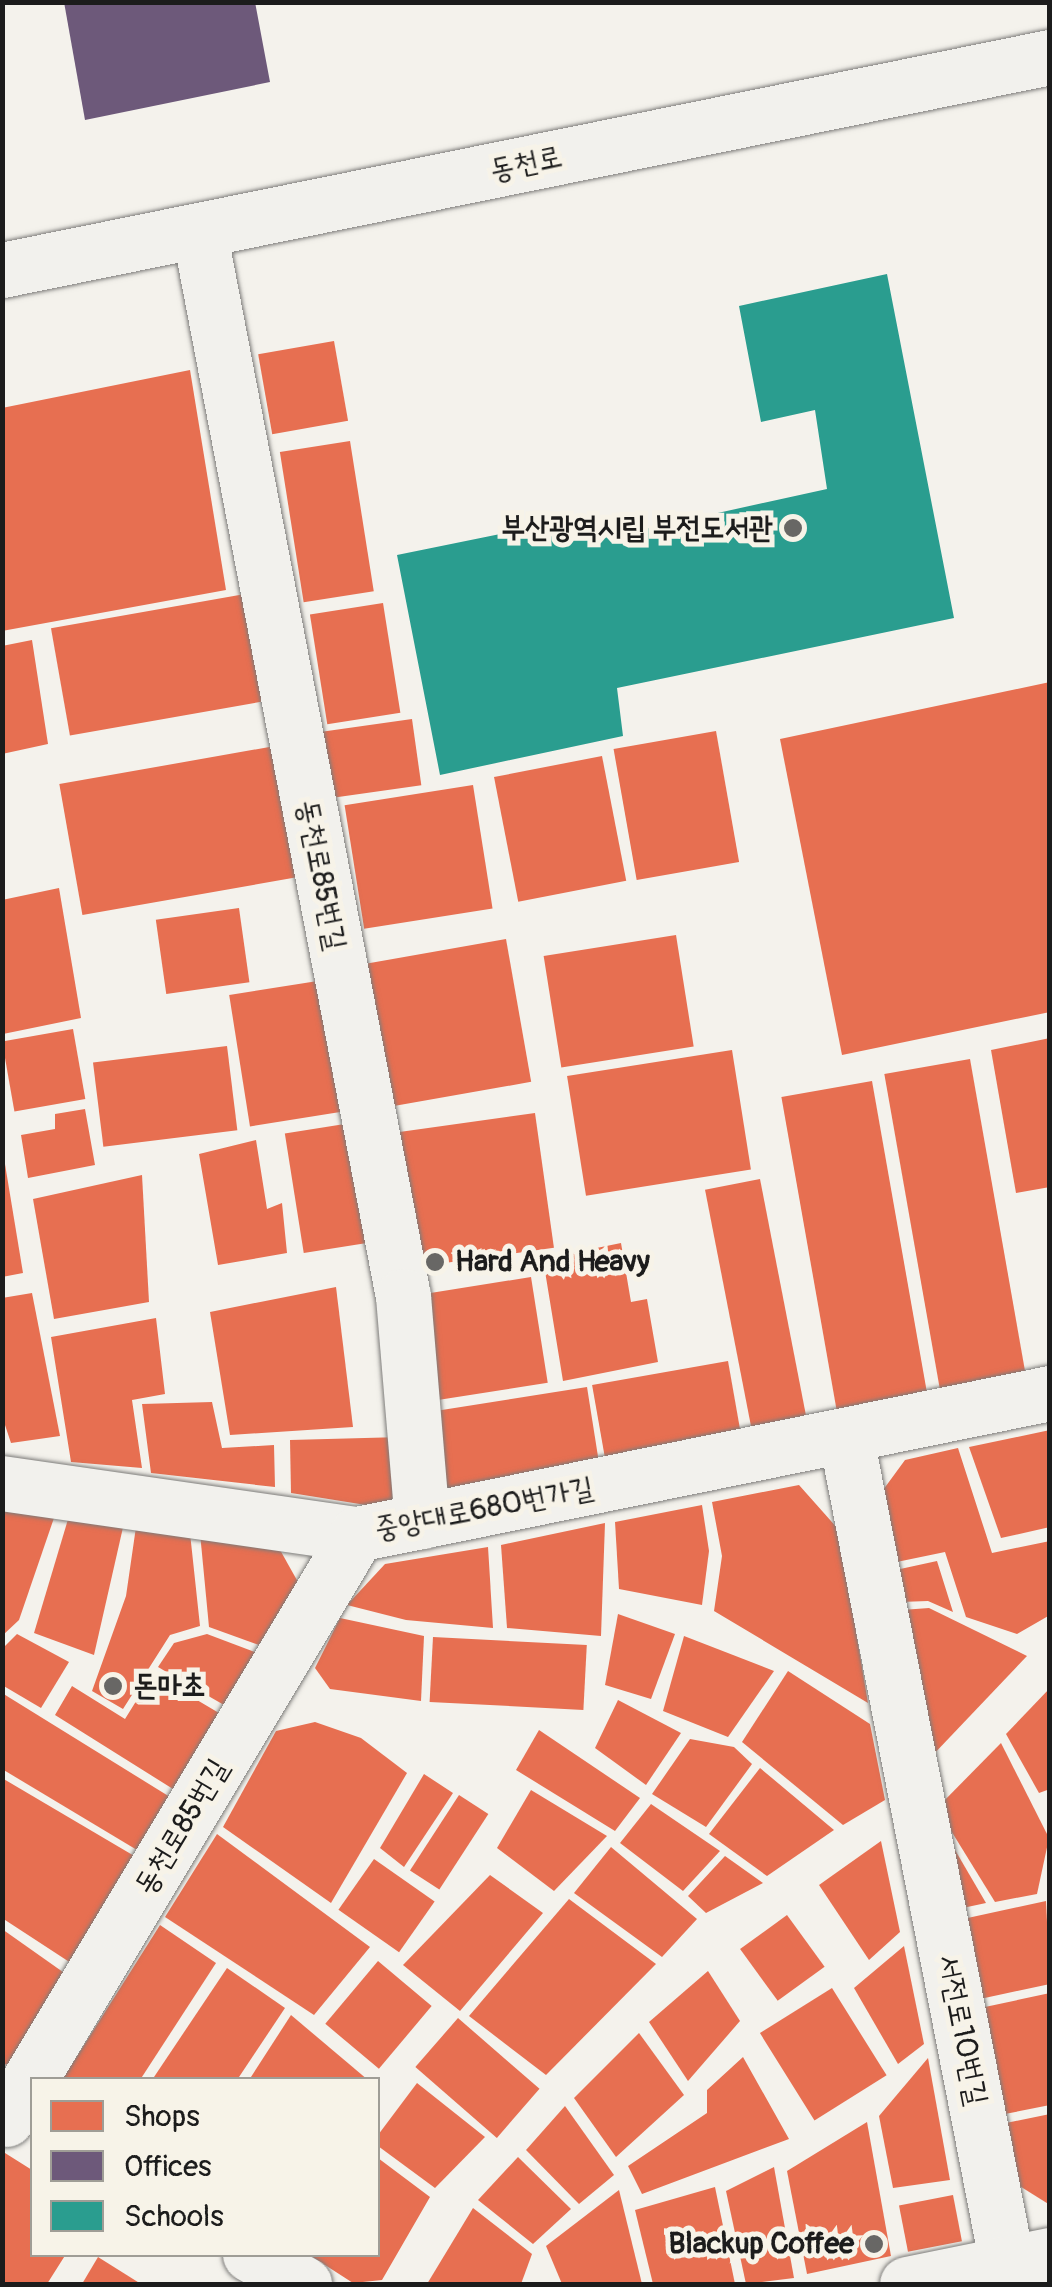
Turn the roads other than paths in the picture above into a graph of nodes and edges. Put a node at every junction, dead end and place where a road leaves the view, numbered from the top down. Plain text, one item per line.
1 (1050, 57) edge
2 (198, 231) junction
3 (2, 270) edge
4 (1050, 1394) edge
5 (846, 1438) junction
6 (2, 1483) edge
7 (422, 1521) junction
8 (357, 1534) junction
9 (41, 2077) edge
10 (30, 2096) edge
11 (14, 2123) edge
12 (255, 2257) edge
13 (1028, 2259) edge
14 (304, 2284) edge
15 (907, 2284) edge

1 - 2 street, 동천로
2 - 3 street, 동천로
2 - 7 street, 동천로85번길
4 - 5 street, 중앙대로680번가길
5 - 7 street, 중앙대로680번가길
5 - 13 street, 서전로10번길
6 - 8 street, 중앙대로680번가길
7 - 8 street, 중앙대로680번가길
8 - 9 street, 동천로85번길
10 - 11 street, 동천로85번길
12 - 14 street
13 - 15 street, 서전로10번길

